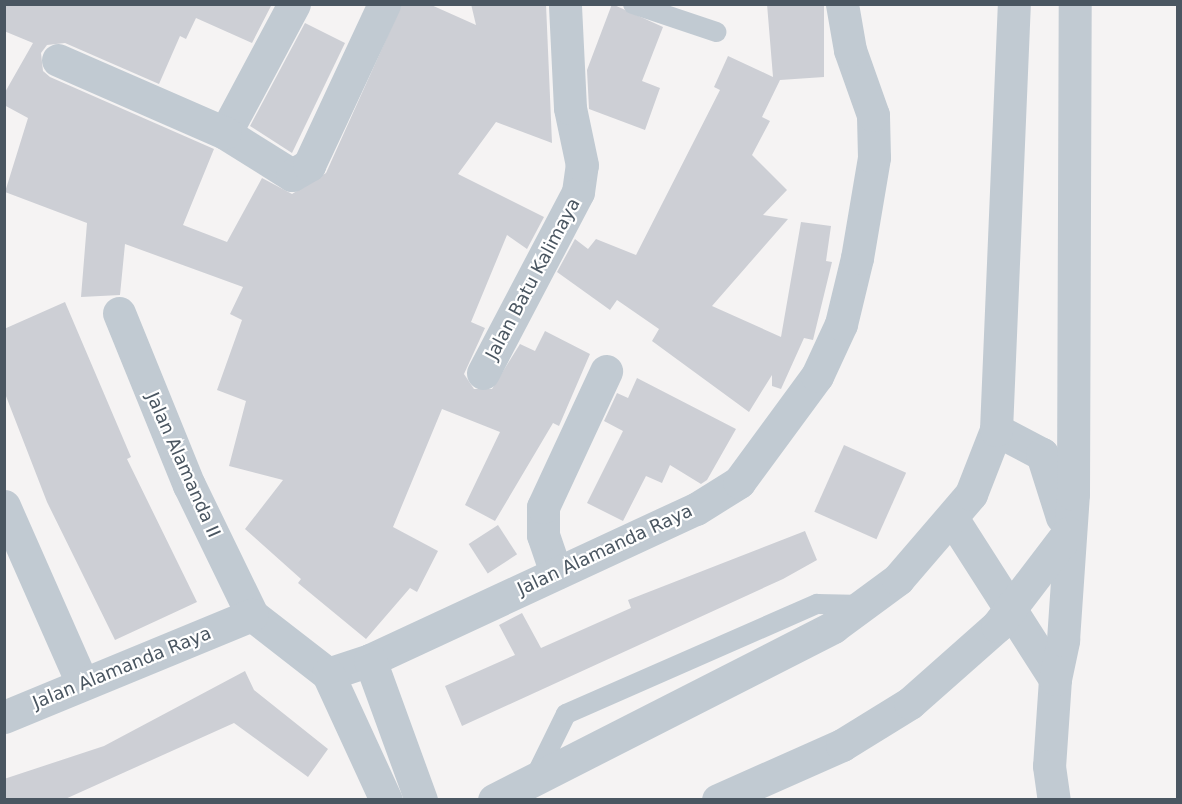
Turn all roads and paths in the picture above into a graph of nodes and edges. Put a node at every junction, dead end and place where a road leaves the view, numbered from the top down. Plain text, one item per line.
1 (294, 4) edge
2 (384, 4) edge
3 (565, 4) edge
4 (633, 4) edge
5 (842, 4) edge
6 (1014, 4) edge
7 (1075, 4) edge
8 (716, 32) dead end
9 (58, 60) dead end
10 (225, 133) junction
11 (119, 313) dead end
12 (606, 371) dead end
13 (483, 373) dead end
14 (996, 430) junction
15 (4, 506) edge
16 (952, 518) junction
17 (1068, 533) junction
18 (556, 573) junction
19 (1010, 610) junction
20 (252, 615) junction
21 (370, 660) junction
22 (328, 674) junction
23 (1054, 679) junction
24 (82, 683) junction
25 (4, 717) edge
26 (386, 800) edge
27 (421, 800) edge
28 (494, 800) edge
29 (718, 800) edge
30 (1054, 800) edge

1 - 10 street
2 - 10 street
3 - 13 street, Jalan Batu Kalimaya
4 - 8 lane
5 - 18 street, Jalan Alamanda Raya
6 - 14 street
7 - 17 street
9 - 10 street
11 - 20 street, Jalan Alamanda II
12 - 18 street
14 - 16 street
14 - 17 street
15 - 24 street
16 - 19 street
16 - 28 street
17 - 19 street
17 - 23 street
18 - 21 street, Jalan Alamanda Raya
19 - 23 street
19 - 29 street
20 - 22 street
20 - 24 street, Jalan Alamanda Raya
21 - 22 street, Jalan Alamanda Raya
21 - 27 street
22 - 26 street
23 - 30 street
24 - 25 street, Jalan Alamanda Raya

